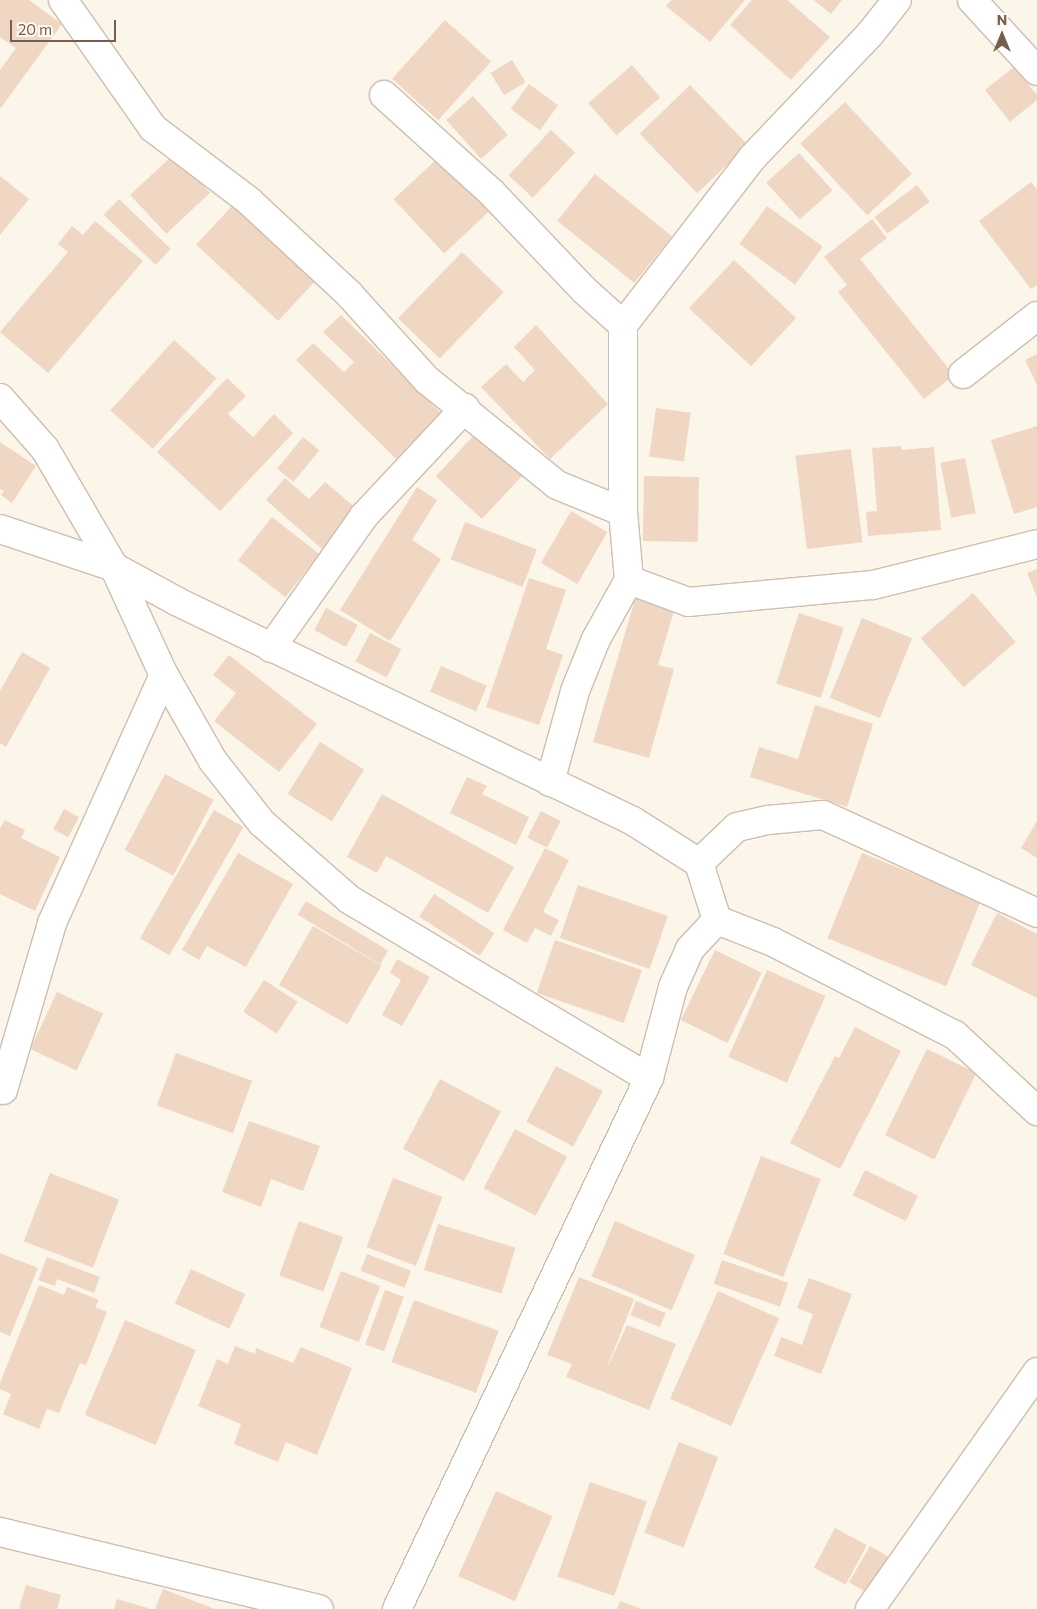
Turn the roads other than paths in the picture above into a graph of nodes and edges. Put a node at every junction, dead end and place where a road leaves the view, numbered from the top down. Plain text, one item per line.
1 (62, 0) edge
2 (897, 0) edge
3 (972, 0) edge
4 (1037, 71) edge
5 (384, 95) dead end
6 (1037, 316) edge
7 (623, 325) junction
8 (963, 374) dead end
9 (0, 398) edge
10 (465, 408) junction
11 (623, 512) junction
12 (0, 529) edge
13 (1037, 544) edge
14 (114, 567) junction
15 (629, 580) junction
16 (271, 648) junction
17 (164, 675) junction
18 (550, 782) junction
19 (699, 863) junction
20 (1037, 913) edge
21 (717, 920) junction
22 (648, 1078) junction
23 (3, 1090) dead end
24 (1037, 1111) edge
25 (1037, 1372) edge
26 (0, 1532) edge
27 (319, 1609) edge
28 (397, 1609) edge
29 (870, 1609) edge

1 - 10 street
2 - 7 street
3 - 4 street
5 - 7 street
6 - 8 street
7 - 11 street
9 - 14 street
10 - 11 street
10 - 16 street
11 - 15 street
12 - 14 street
13 - 15 street
14 - 16 street
14 - 17 street
15 - 18 street
16 - 18 street
17 - 22 street
17 - 23 street
18 - 19 street
19 - 20 street
19 - 21 street
21 - 22 street
21 - 24 street
22 - 28 street
25 - 29 street
26 - 27 street

